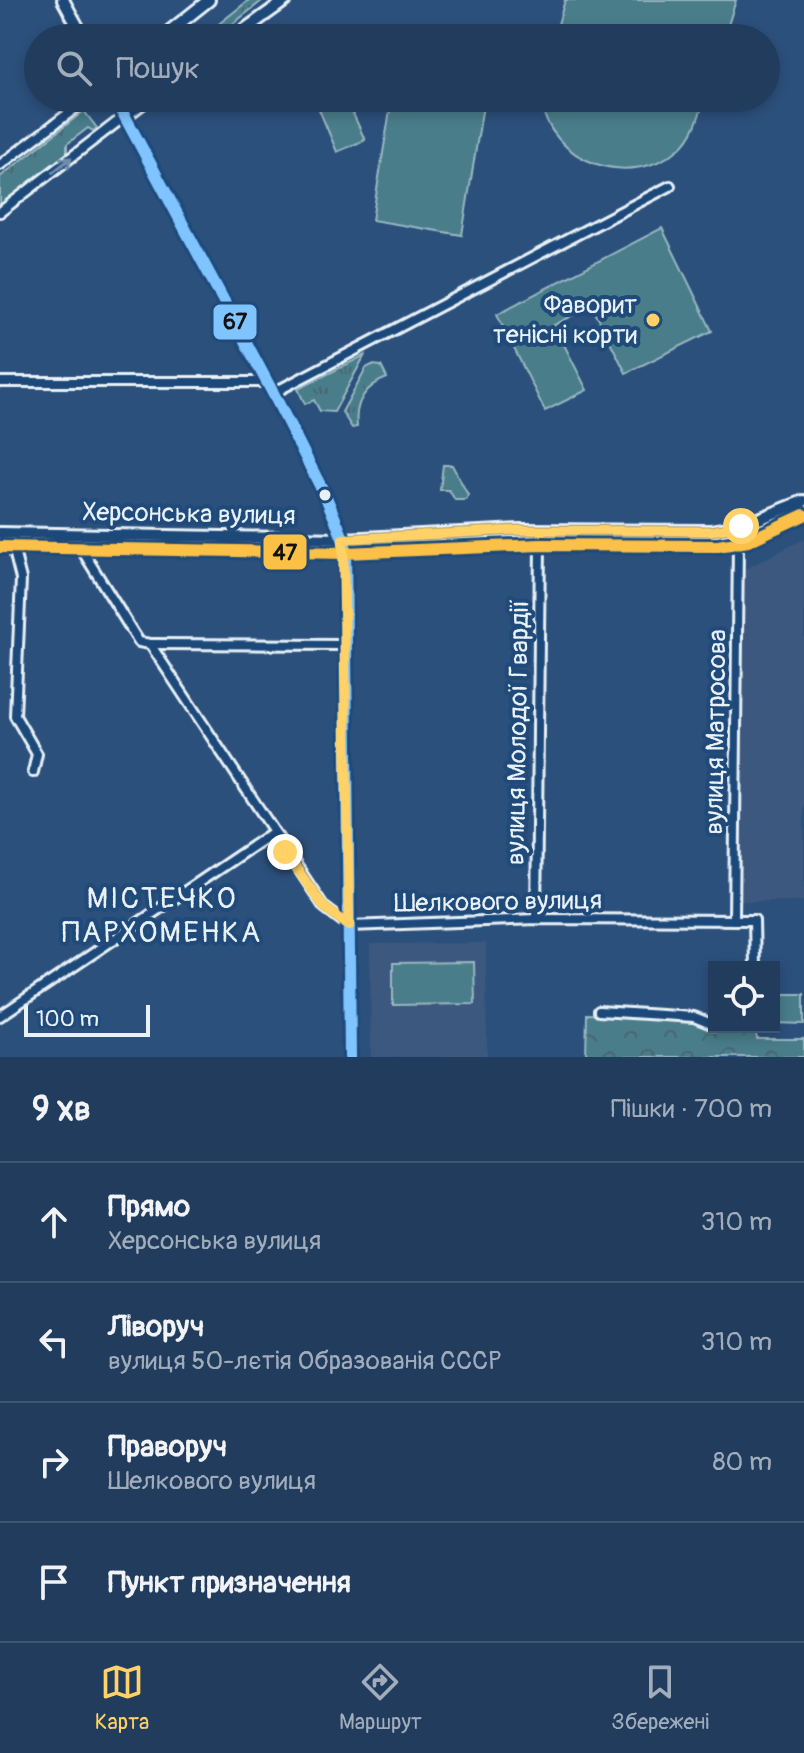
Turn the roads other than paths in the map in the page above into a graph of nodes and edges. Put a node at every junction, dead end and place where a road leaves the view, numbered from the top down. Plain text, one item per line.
1 (63, 0) edge
2 (209, 0) edge
3 (286, 0) edge
4 (76, 24) edge
5 (179, 24) edge
6 (253, 24) edge
7 (70, 112) edge
8 (123, 112) edge
9 (130, 112) edge
10 (125, 116) junction
11 (0, 165) edge
12 (670, 186) dead end
13 (0, 212) edge
14 (0, 382) edge
15 (270, 387) junction
16 (804, 501) edge
17 (804, 515) edge
18 (0, 533) edge
19 (343, 539) junction
20 (738, 544) junction
21 (540, 545) junction
22 (0, 547) edge
23 (13, 547) junction
24 (80, 547) junction
25 (345, 553) junction
26 (150, 644) junction
27 (346, 645) junction
28 (33, 772) dead end
29 (272, 833) junction
30 (536, 919) junction
31 (734, 920) junction
32 (349, 926) junction
33 (755, 961) edge
34 (599, 1011) dead end
35 (0, 1016) edge
36 (708, 1023) edge
37 (350, 1057) edge

1 - 4 street
2 - 5 street
3 - 6 street
7 - 11 street
8 - 10 street
9 - 10 street
13 -> 10 street
10 - 15 street
12 - 15 street
14 - 15 street
15 - 19 street
16 - 19 street, Херсонська вулиця
17 - 20 street, Херсонська вулиця
18 - 19 street, Херсонська вулиця
19 - 25 street
20 - 21 street, Херсонська вулиця
20 - 31 street, вулиця Матросова
21 - 25 street, Херсонська вулиця
21 - 30 street, вулиця Молодої Гвардії
22 - 23 street, Херсонська вулиця
23 - 24 street, Херсонська вулиця
23 - 28 street
24 - 25 street, Херсонська вулиця
24 - 26 street
25 - 27 street
26 - 27 street
26 - 29 street
27 - 32 street
29 - 32 street
29 - 35 street
30 - 31 street, Шелкового вулиця
30 - 32 street, Шелкового вулиця
31 - 33 street, Шелкового вулиця
32 - 37 street
34 - 36 street

